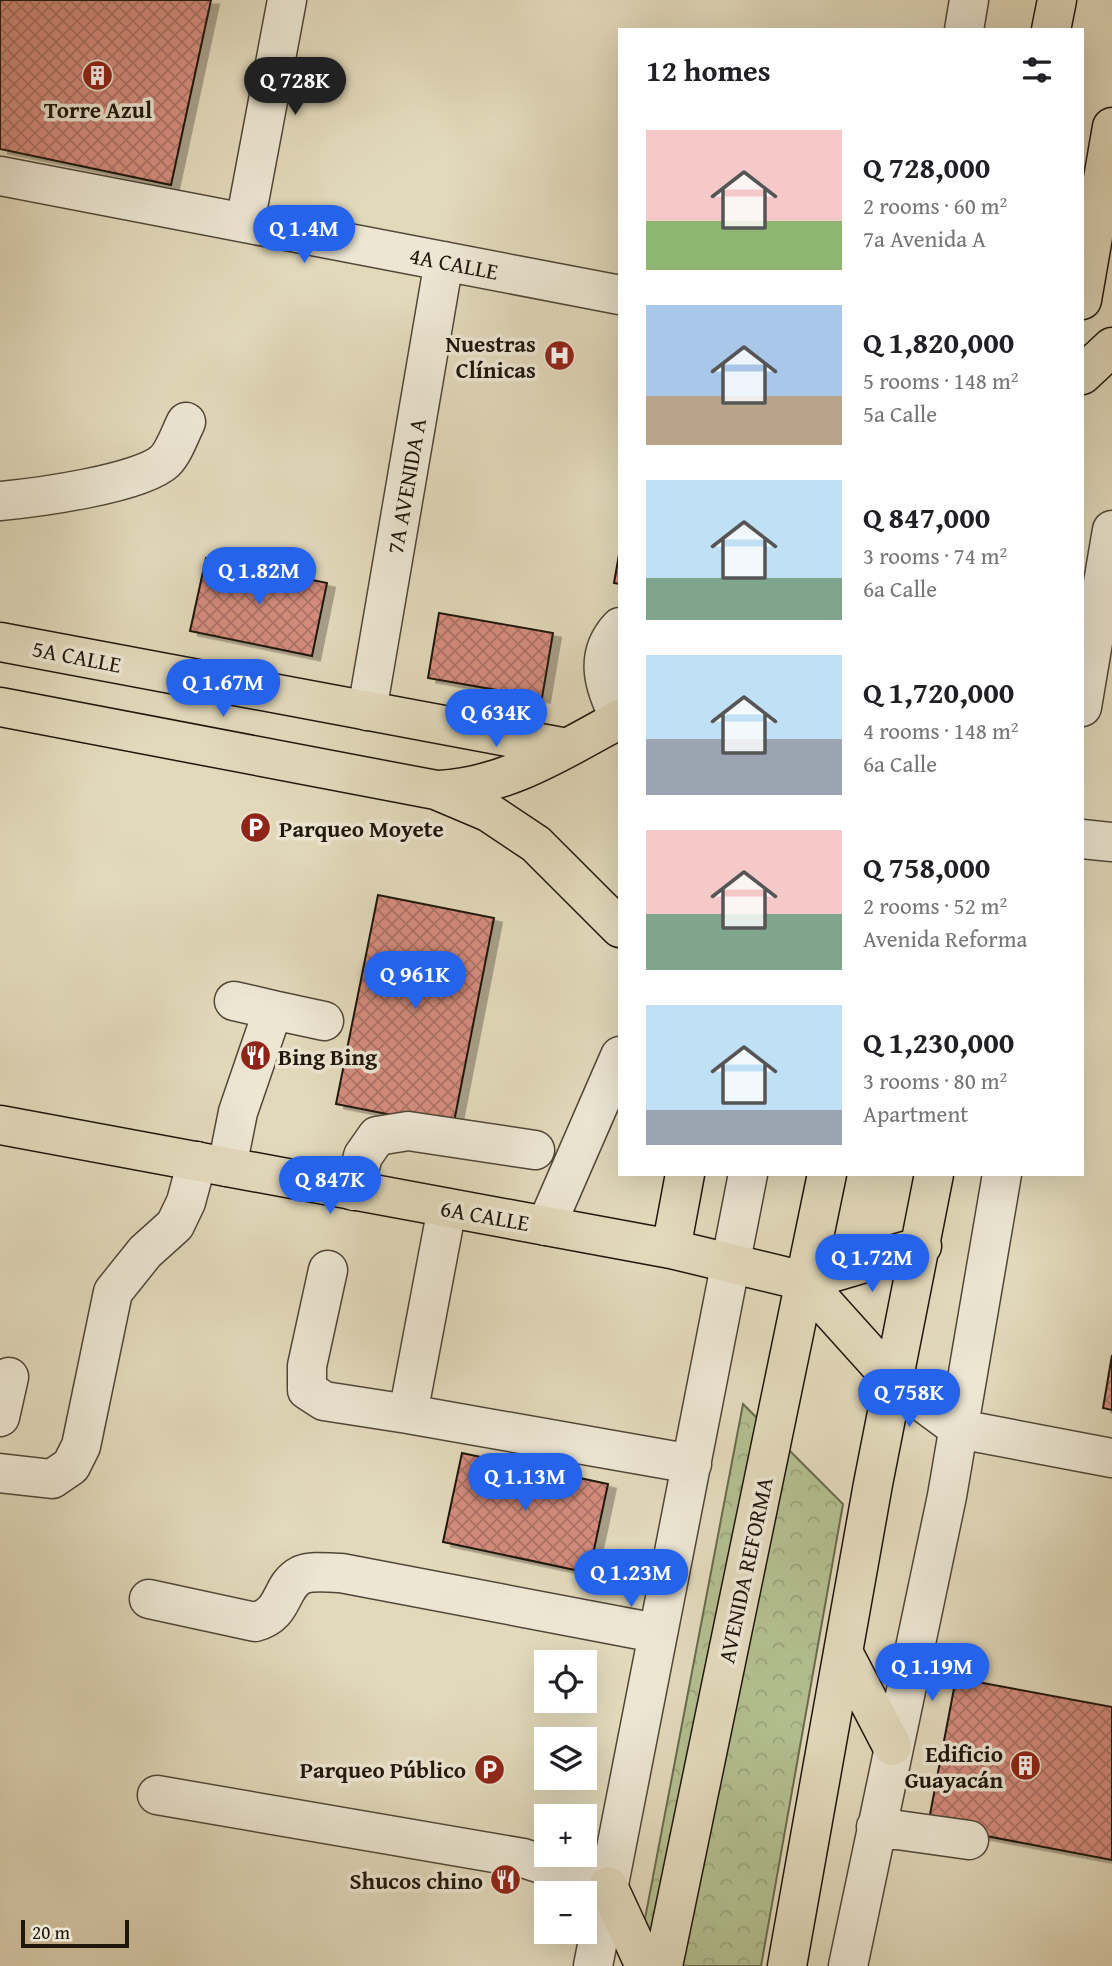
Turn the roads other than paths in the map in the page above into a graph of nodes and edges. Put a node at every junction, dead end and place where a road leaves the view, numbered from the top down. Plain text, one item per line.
1 (287, 0) edge
2 (969, 0) edge
3 (1057, 0) edge
4 (964, 28) edge
5 (1051, 28) edge
6 (1112, 127) edge
7 (0, 176) edge
8 (245, 223) junction
9 (444, 261) junction
10 (1084, 288) edge
11 (618, 295) edge
12 (1112, 347) edge
13 (1084, 374) edge
14 (186, 422) dead end
15 (0, 501) edge
16 (1112, 530) edge
17 (618, 629) edge
18 (0, 642) edge
19 (1084, 695) edge
20 (0, 707) edge
21 (368, 711) junction
22 (618, 715) edge
23 (618, 720) edge
24 (567, 748) junction
25 (436, 790) junction
26 (1084, 839) edge
27 (1112, 842) edge
28 (618, 926) edge
29 (234, 1001) dead end
30 (273, 1010) junction
31 (324, 1021) dead end
32 (618, 1061) edge
33 (0, 1125) edge
34 (535, 1150) dead end
35 (212, 1164) junction
36 (685, 1176) edge
37 (748, 1176) edge
38 (827, 1176) edge
39 (934, 1176) edge
40 (1002, 1176) edge
41 (354, 1191) junction
42 (447, 1208) junction
43 (546, 1226) junction
44 (922, 1245) junction
45 (671, 1249) junction
46 (730, 1264) junction
47 (328, 1270) dead end
48 (804, 1281) junction
49 (9, 1377) dead end
50 (894, 1381) junction
51 (408, 1414) junction
52 (0, 1417) edge
53 (959, 1429) junction
54 (1112, 1458) edge
55 (692, 1464) junction
56 (0, 1473) edge
57 (149, 1598) dead end
58 (656, 1633) junction
59 (843, 1652) junction
60 (892, 1746) junction
61 (157, 1795) dead end
62 (876, 1827) junction
63 (969, 1840) dead end
64 (608, 1886) junction
65 (593, 1966) edge
66 (645, 1966) edge
67 (663, 1966) edge
68 (788, 1966) edge
69 (848, 1966) edge

1 - 8 street
2 - 4 street
3 - 5 main road
6 - 10 main road
7 - 8 street, 4A CALLE
8 - 9 street, 4A CALLE
9 - 11 street, 4A CALLE
9 - 21 street, 7A AVENIDA A
12 - 13 main road
14 - 15 street
16 - 19 street
17 - 22 street
18 - 21 main road, 5A CALLE
20 - 25 main road
21 - 24 main road, 5A CALLE
23 - 24 main road
24 - 25 main road
25 - 28 main road
26 - 27 street
29 - 30 street
30 - 31 street
30 - 35 street
32 - 43 street
33 - 35 main road, 6A CALLE
34 - 41 street
35 - 41 main road, 6A CALLE
35 - 56 street
36 - 45 main road
37 - 46 street
38 - 48 main road, AVENIDA REFORMA
39 - 44 main road
40 - 53 street
41 - 42 main road, 6A CALLE
42 - 43 main road, 6A CALLE
42 - 51 street
43 - 45 main road, 6A CALLE
44 - 48 main road, 6A CALLE
44 - 50 main road
45 - 46 main road, 6A CALLE
46 - 48 main road, 6A CALLE
46 - 55 street
47 - 51 street
48 - 50 main road
48 - 67 main road, AVENIDA REFORMA
49 - 52 street
50 - 53 street
50 - 59 main road
51 - 55 street
53 - 54 street
53 - 60 street
55 - 58 street
57 - 58 street
58 - 64 street
59 - 60 main road
59 - 68 main road
60 - 62 street
61 - 64 street
62 - 63 street
62 - 69 street
64 - 65 street
64 - 66 main road

